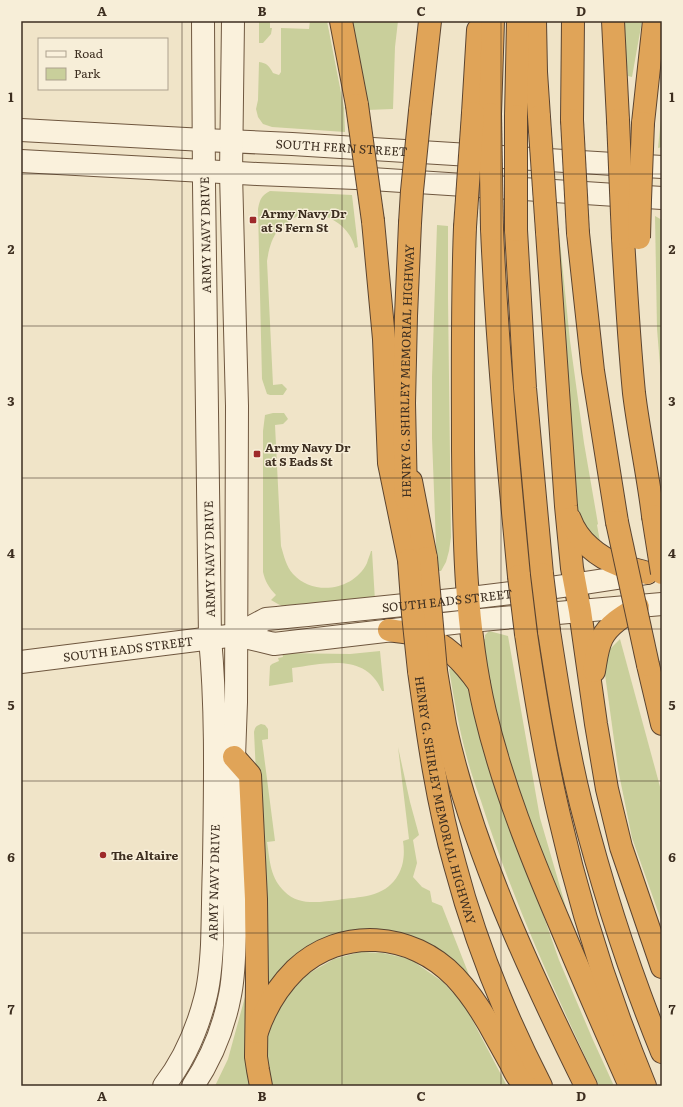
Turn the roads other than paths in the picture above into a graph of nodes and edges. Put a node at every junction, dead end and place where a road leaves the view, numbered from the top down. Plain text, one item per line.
1 (204, 21) edge
2 (233, 21) edge
3 (341, 21) edge
4 (430, 21) edge
5 (479, 21) edge
6 (493, 21) edge
7 (518, 21) edge
8 (535, 21) edge
9 (573, 21) edge
10 (613, 21) edge
11 (654, 21) edge
12 (482, 113) junction
13 (21, 130) edge
14 (204, 140) junction
15 (232, 141) junction
16 (21, 161) edge
17 (660, 166) edge
18 (204, 171) junction
19 (231, 173) junction
20 (662, 198) edge
21 (631, 238) junction
22 (566, 506) junction
23 (417, 559) junction
24 (657, 572) edge
25 (575, 584) junction
26 (468, 598) junction
27 (662, 604) edge
28 (638, 607) junction
29 (580, 611) junction
30 (470, 622) junction
31 (390, 630) junction
32 (236, 635) junction
33 (210, 638) junction
34 (21, 662) edge
35 (428, 671) junction
36 (480, 685) junction
37 (591, 690) junction
38 (662, 724) edge
39 (225, 757) junction
40 (662, 967) edge
41 (196, 1029) junction
42 (257, 1032) junction
43 (218, 1037) junction
44 (662, 1052) edge
45 (164, 1086) edge
46 (193, 1086) edge
47 (261, 1086) edge
48 (526, 1086) edge
49 (541, 1086) edge
50 (586, 1086) edge
51 (630, 1086) edge
52 (645, 1086) edge

1 - 14 main road, ARMY NAVY DRIVE
2 - 15 main road, ARMY NAVY DRIVE
3 - 23 highway, bridge
4 - 23 highway, HENRY G. SHIRLEY MEMORIAL HIGHWAY, bridge
5 - 12 highway
6 - 12 highway
7 - 44 highway, bridge
8 - 22 highway, bridge
9 - 38 highway, bridge
10 - 21 highway, bridge
11 - 21 highway, bridge
12 - 26 highway, bridge
12 - 52 highway, bridge
13 - 14 main road, SOUTH FERN STREET
14 - 15 main road, SOUTH FERN STREET
14 - 18 main road, ARMY NAVY DRIVE
15 - 17 main road, SOUTH FERN STREET
15 - 19 main road, ARMY NAVY DRIVE
16 - 18 main road
18 - 19 main road
18 - 33 main road, ARMY NAVY DRIVE
19 - 20 main road
19 - 32 main road, ARMY NAVY DRIVE
21 - 24 highway, bridge
22 - 24 highway
22 - 25 highway
23 - 35 highway, HENRY G. SHIRLEY MEMORIAL HIGHWAY, bridge
24 - 25 main road, SOUTH EADS STREET
25 - 26 main road, SOUTH EADS STREET
25 - 29 highway
26 - 30 highway
26 - 32 main road, SOUTH EADS STREET
27 - 28 main road, SOUTH EADS STREET
28 - 29 main road, SOUTH EADS STREET
28 - 37 highway
29 - 30 main road, SOUTH EADS STREET
29 - 37 highway
30 - 31 main road, SOUTH EADS STREET
30 - 36 highway
31 - 32 main road, SOUTH EADS STREET
31 - 36 highway
32 - 33 main road, SOUTH EADS STREET
32 - 39 main road, ARMY NAVY DRIVE
33 - 34 main road, SOUTH EADS STREET
33 - 39 main road, ARMY NAVY DRIVE
35 - 49 highway, HENRY G. SHIRLEY MEMORIAL HIGHWAY
35 - 50 highway
36 - 51 highway
37 - 40 highway
39 - 41 main road, ARMY NAVY DRIVE
39 - 42 highway
39 - 43 main road, ARMY NAVY DRIVE
41 - 43 main road
41 - 45 main road, ARMY NAVY DRIVE
42 - 47 highway
42 - 48 highway
43 - 46 main road, ARMY NAVY DRIVE

